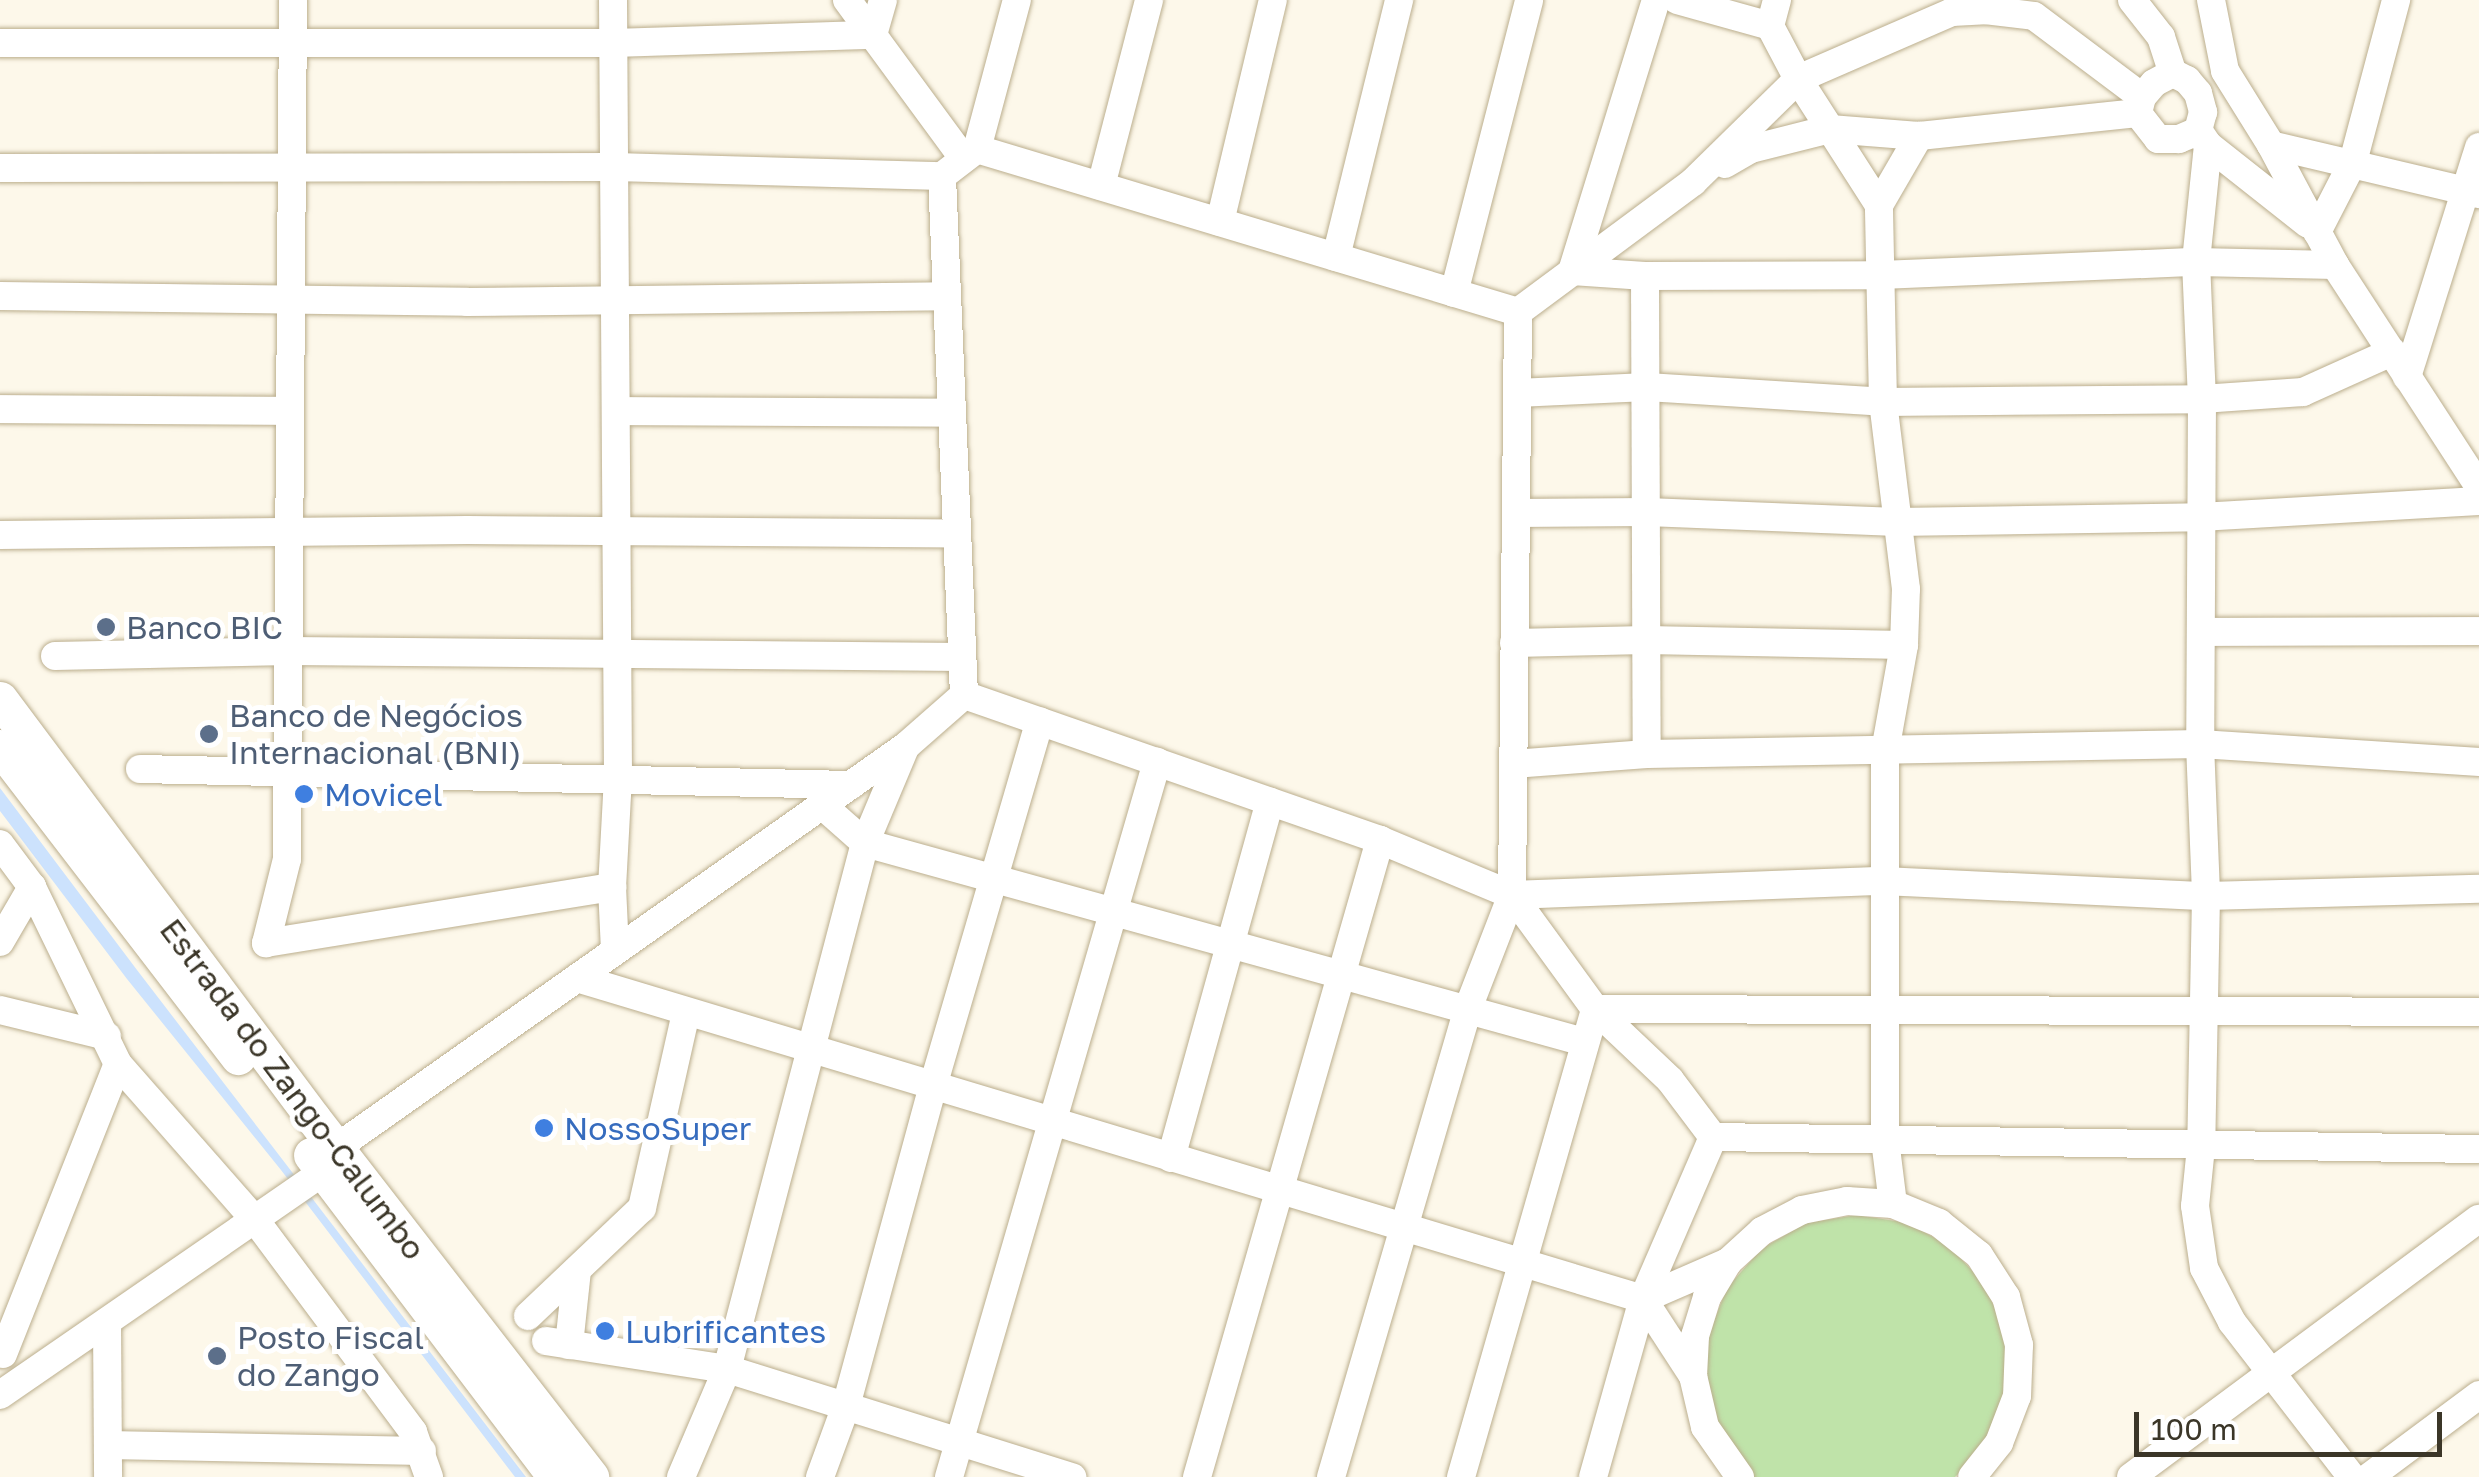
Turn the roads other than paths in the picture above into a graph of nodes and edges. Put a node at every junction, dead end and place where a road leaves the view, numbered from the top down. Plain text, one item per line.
1 (293, 0) edge
2 (613, 0) edge
3 (847, 0) edge
4 (883, 0) edge
5 (1017, 0) edge
6 (1150, 0) edge
7 (1273, 0) edge
8 (1399, 0) edge
9 (1529, 0) edge
10 (1656, 0) edge
11 (1677, 0) edge
12 (2132, 0) edge
13 (2211, 0) edge
14 (2396, 0) edge
15 (1773, 13) edge
16 (873, 35) junction
17 (0, 42) edge
18 (293, 43) junction
19 (613, 43) junction
20 (2172, 73) junction
21 (1798, 79) junction
22 (2140, 105) junction
23 (1830, 128) junction
24 (1919, 136) junction
25 (2203, 138) junction
26 (2272, 146) junction
27 (2479, 148) edge
28 (961, 161) junction
29 (2353, 162) junction
30 (294, 164) junction
31 (616, 167) junction
32 (0, 168) edge
33 (1693, 182) junction
34 (1101, 186) junction
35 (2473, 193) edge
36 (1880, 205) junction
37 (1220, 222) junction
38 (2317, 232) junction
39 (1336, 257) junction
40 (2196, 262) junction
41 (2335, 265) junction
42 (1572, 271) junction
43 (1881, 275) junction
44 (1645, 276) junction
45 (1454, 293) junction
46 (0, 296) edge
47 (946, 296) junction
48 (291, 298) junction
49 (615, 298) junction
50 (1518, 312) junction
51 (2392, 352) junction
52 (2406, 377) junction
53 (1647, 387) junction
54 (1517, 392) junction
55 (2202, 400) junction
56 (1883, 402) junction
57 (0, 409) edge
58 (616, 411) junction
59 (290, 412) junction
60 (951, 413) junction
61 (2479, 487) edge
62 (2479, 501) edge
63 (1516, 512) junction
64 (1646, 512) junction
65 (2200, 517) junction
66 (1897, 522) junction
67 (617, 533) junction
68 (956, 533) junction
69 (290, 534) junction
70 (0, 535) edge
71 (2201, 632) junction
72 (2479, 632) edge
73 (1646, 640) junction
74 (1514, 643) junction
75 (1904, 646) junction
76 (289, 651) junction
77 (55, 656) dead end
78 (618, 657) junction
79 (962, 657) junction
80 (964, 695) junction
81 (0, 698) edge
82 (1040, 722) junction
83 (2200, 744) junction
84 (906, 746) junction
85 (0, 747) edge
86 (1886, 750) junction
87 (1646, 754) junction
88 (1157, 762) junction
89 (2479, 762) edge
90 (1513, 764) junction
91 (140, 770) dead end
92 (290, 770) junction
93 (618, 777) junction
94 (851, 785) junction
95 (1270, 801) junction
96 (822, 806) junction
97 (1380, 840) junction
98 (866, 843) junction
99 (0, 844) edge
100 (992, 880) junction
101 (1883, 881) junction
102 (32, 887) junction
103 (612, 887) junction
104 (2479, 889) edge
105 (1512, 895) junction
106 (2206, 896) junction
107 (1116, 910) junction
108 (1228, 940) junction
109 (0, 942) edge
110 (615, 952) junction
111 (1343, 972) junction
112 (578, 978) junction
113 (1885, 1008) junction
114 (2204, 1009) junction
115 (0, 1010) edge
116 (1595, 1010) junction
117 (1467, 1011) junction
118 (686, 1012) junction
119 (2479, 1012) edge
120 (108, 1036) junction
121 (1584, 1042) junction
122 (812, 1050) junction
123 (118, 1064) junction
124 (933, 1086) junction
125 (1051, 1122) junction
126 (1713, 1138) junction
127 (1885, 1140) junction
128 (2202, 1146) junction
129 (2479, 1149) edge
130 (1171, 1158) junction
131 (330, 1160) junction
132 (1281, 1190) junction
133 (1893, 1204) junction
134 (2479, 1219) edge
135 (256, 1220) junction
136 (1406, 1228) junction
137 (1728, 1262) junction
138 (1524, 1263) junction
139 (577, 1270) junction
140 (1643, 1298) junction
141 (528, 1316) dead end
142 (107, 1322) junction
143 (1, 1353) edge
144 (727, 1369) junction
145 (32, 1373) junction
146 (2270, 1374) junction
147 (1693, 1376) junction
148 (0, 1394) edge
149 (2479, 1395) edge
150 (846, 1406) junction
151 (961, 1442) junction
152 (108, 1445) junction
153 (426, 1464) edge
154 (108, 1477) edge
155 (555, 1477) edge
156 (591, 1477) edge
157 (681, 1477) edge
158 (820, 1477) edge
159 (949, 1477) edge
160 (1072, 1477) edge
161 (1197, 1477) edge
162 (1330, 1477) edge
163 (1461, 1477) edge
164 (1593, 1477) edge
165 (1740, 1477) edge
166 (1972, 1477) edge
167 (2132, 1477) edge
168 (2352, 1477) edge
169 (2369, 1477) edge

1 - 18 street
2 - 19 street
3 - 16 street
4 - 16 street
5 - 28 street
6 - 34 street
7 - 37 street
8 - 39 street
9 - 45 street
10 - 42 street
11 - 15 street
12 - 20 street
13 - 26 street
14 - 29 street
15 - 21 street
16 - 19 street
16 - 28 street
17 - 18 street
18 - 19 street
18 - 30 street
19 - 31 street
20 - 22 street
20 - 25 street
21 - 22 street
21 - 23 street
21 - 33 street
22 - 24 street
22 - 25 street
23 - 24 street
23 - 33 street
23 - 36 street
24 - 36 street
25 - 38 street
25 - 40 street
26 - 29 street
26 - 38 street
27 - 35 street
28 - 31 street
28 - 34 street
28 - 47 street
29 - 35 street
29 - 38 street
30 - 31 street
30 - 32 street
30 - 48 street
31 - 49 street
33 - 42 street
34 - 37 street
35 - 52 street
36 - 43 street
37 - 39 street
38 - 41 street
39 - 45 street
40 - 41 street
40 - 43 street
40 - 55 street
41 - 51 street
42 - 44 street
42 - 50 street
43 - 44 street
43 - 56 street
44 - 53 street
45 - 50 street
46 - 48 street
47 - 49 street
47 - 60 street
48 - 49 street
48 - 59 street
49 - 58 street
50 - 54 street
51 - 52 street
51 - 55 street
52 - 61 street
53 - 54 street
53 - 56 street
53 - 64 street
54 - 63 street
55 - 56 street
55 - 65 street
56 - 66 street
57 - 59 street
58 - 60 street
58 - 67 street
59 - 69 street
60 - 68 street
62 - 65 street
63 - 64 street
63 - 74 street
64 - 66 street
64 - 73 street
65 - 66 street
65 - 71 street
66 - 75 street
67 - 68 street
67 - 69 street
67 - 78 street
68 - 79 street
69 - 70 street
69 - 76 street
71 - 72 street
71 - 83 street
73 - 74 street
73 - 75 street
73 - 87 street
74 - 90 street
75 - 86 street
76 - 77 street
76 - 78 street
76 - 92 street
78 - 79 street
78 - 93 street
79 - 80 street
80 - 82 street
80 - 84 street
81 - 131 main road, Estrada do Zango-Calumbo
82 - 88 street
82 - 100 street
83 - 86 street
83 - 89 street
83 - 106 street
84 - 94 street
84 - 98 street
85 - 131 main road, Estrada do Zango-Calumbo
86 - 87 street
86 - 101 street
87 - 90 street
88 - 95 street
88 - 107 street
90 - 105 street
91 - 92 street
92 - 93 street
92 - 103 street
93 - 94 street
93 - 103 street
94 - 96 street
95 - 97 street
95 - 108 street
96 - 98 street
96 - 110 street
97 - 105 street
97 - 111 street
98 - 100 street
98 - 122 street
99 - 102 street
100 - 107 street
100 - 124 street
101 - 105 street
101 - 106 street
101 - 113 street
102 - 109 street
102 - 120 street
103 - 110 street
104 - 106 street
105 - 116 street
105 - 117 street
106 - 114 street
107 - 108 street
107 - 125 street
108 - 111 street
108 - 130 street
110 - 112 street
111 - 117 street
111 - 132 street
112 - 118 street
112 - 131 street
113 - 114 street
113 - 116 street
113 - 127 street
114 - 119 street
114 - 128 street
115 - 120 street
116 - 121 street
116 - 126 street
117 - 121 street
117 - 136 street
118 - 122 street
118 - 139 street
120 - 123 street
121 - 138 street
122 - 124 street
122 - 144 street
123 - 135 street
123 - 143 street
124 - 125 street
124 - 150 street
125 - 130 street
125 - 151 street
126 - 127 street
126 - 140 street
127 - 128 street
127 - 133 street
128 - 129 street
128 - 146 street
130 - 132 street
131 - 135 street
131 - 155 main road, Estrada do Zango-Calumbo
131 - 156 main road, Estrada do Zango-Calumbo
132 - 136 street
132 - 161 street
133 - 137 street
133 - 166 street
134 - 146 street
135 - 142 street
135 - 153 street
136 - 138 street
136 - 162 street
137 - 140 street
137 - 147 street
138 - 140 street
138 - 163 street
139 - 141 street
139 - 144 street
140 - 147 street
140 - 164 street
142 - 145 street
142 - 152 street
143 - 145 street
144 - 150 street
144 - 157 street
145 - 148 street
146 - 167 street
146 - 168 street
147 - 165 street
149 - 169 street
150 - 151 street
150 - 158 street
151 - 159 street
151 - 160 street
152 - 153 street
152 - 154 street

